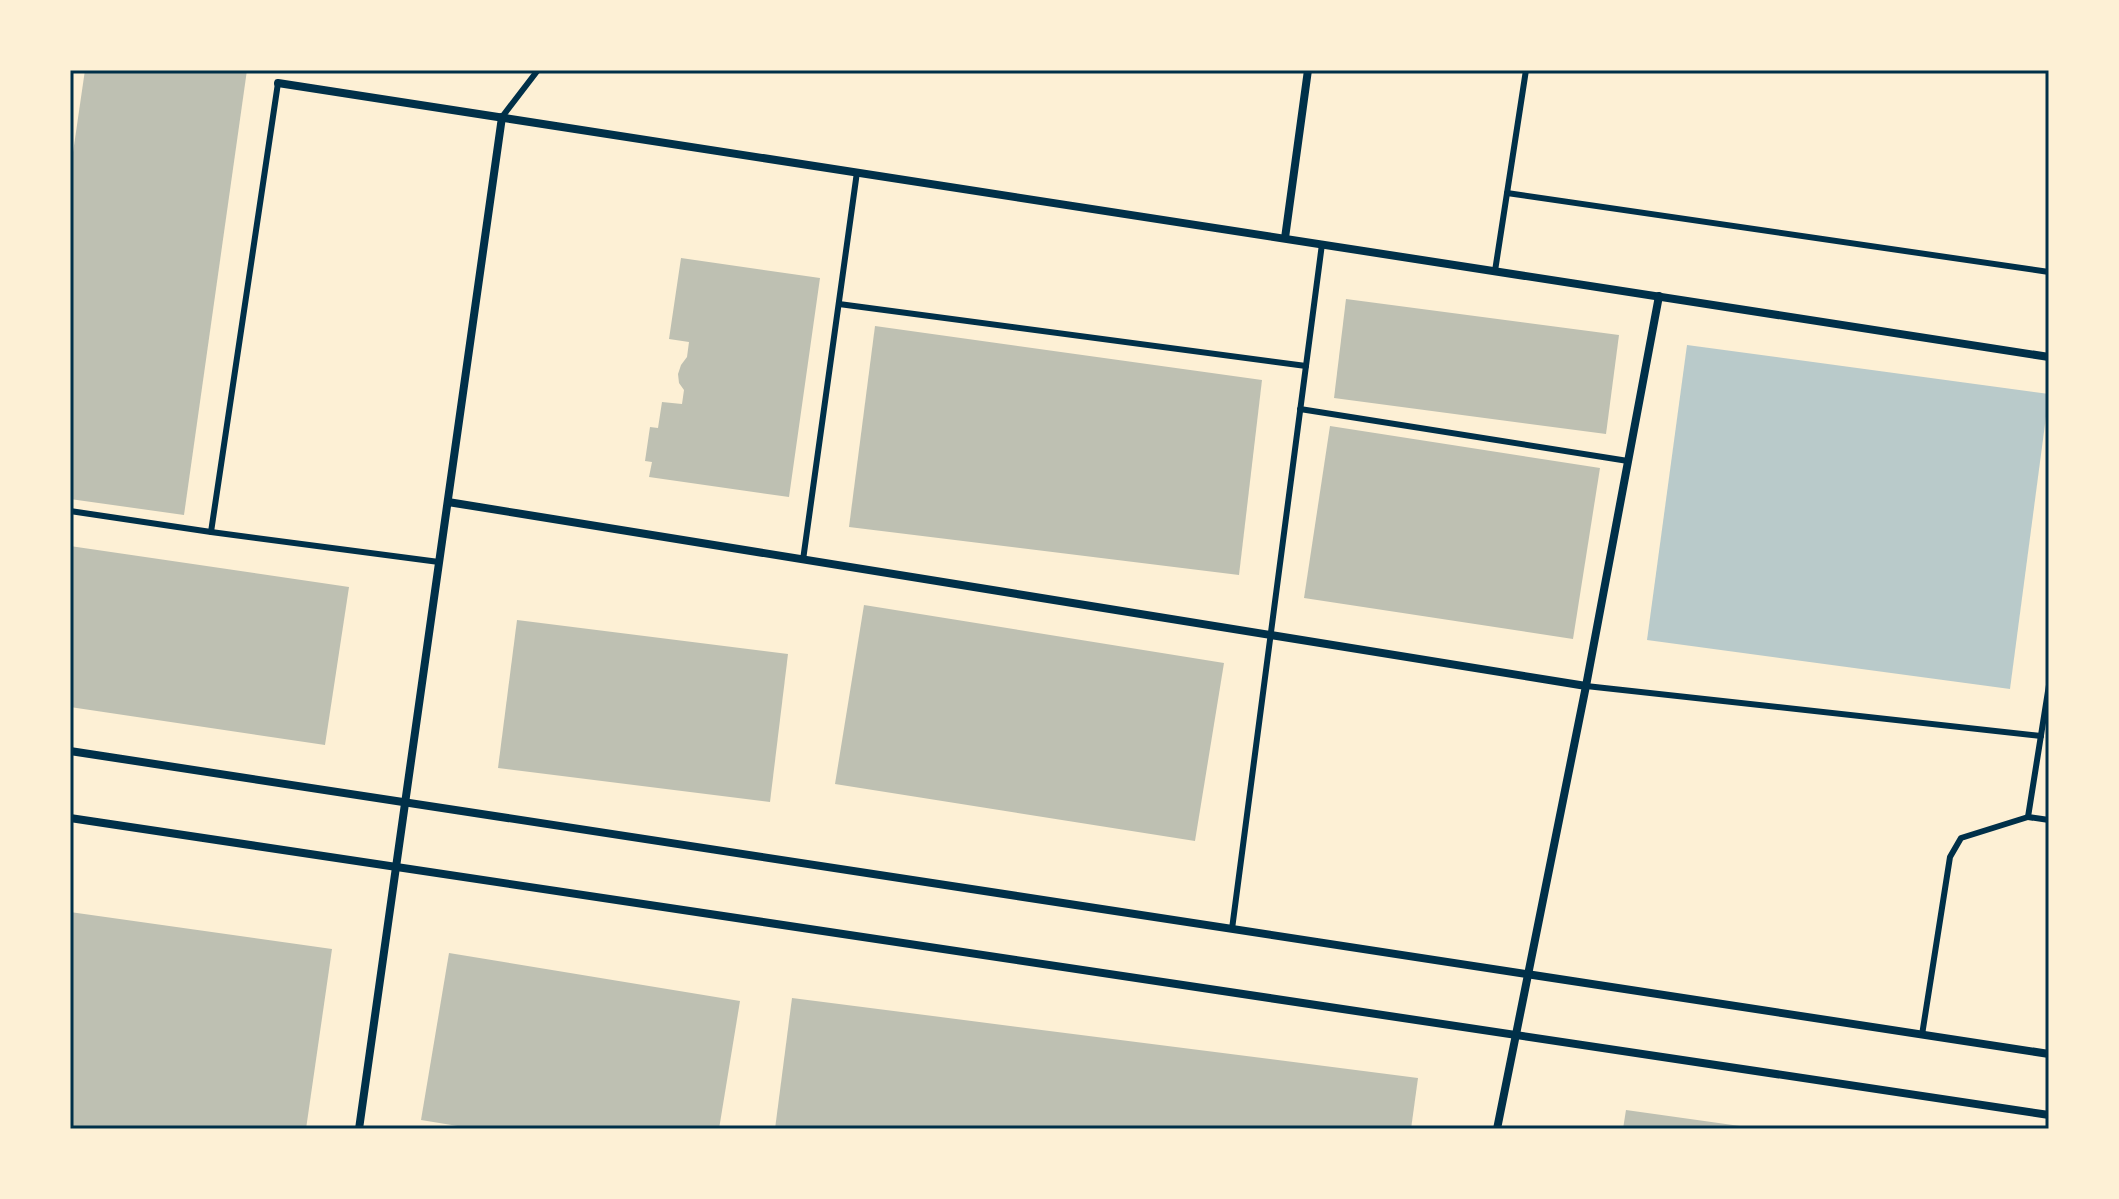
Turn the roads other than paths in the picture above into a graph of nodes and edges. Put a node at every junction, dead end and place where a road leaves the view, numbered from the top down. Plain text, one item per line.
1 (538, 70) edge
2 (1308, 70) edge
3 (1526, 70) edge
4 (278, 83) joint
5 (502, 117) junction
6 (857, 172) junction
7 (1507, 193) junction
8 (1285, 238) junction
9 (1322, 244) junction
10 (1495, 271) junction
11 (2049, 272) edge
12 (1659, 296) junction
13 (839, 304) junction
14 (2049, 357) edge
15 (1306, 366) junction
16 (1300, 409) junction
17 (1628, 461) junction
18 (448, 502) junction
19 (70, 511) edge
20 (211, 532) junction
21 (803, 560) junction
22 (439, 562) junction
23 (1271, 636) junction
24 (2049, 685) edge
25 (1586, 686) junction
26 (2041, 736) junction
27 (70, 751) edge
28 (405, 803) junction
29 (2028, 817) junction
30 (70, 818) edge
31 (2049, 820) edge
32 (396, 866) junction
33 (1232, 929) junction
34 (1528, 974) junction
35 (1516, 1035) junction
36 (1922, 1035) junction
37 (2049, 1054) edge
38 (2049, 1115) edge
39 (359, 1129) edge
40 (1497, 1129) edge

1 - 5 lane
2 - 8 street
3 - 7 lane
4 - 5 street
4 - 20 lane
5 - 6 street
5 - 18 street
6 - 8 street
6 - 13 lane
7 - 10 lane
7 - 11 lane
8 - 9 street
9 - 10 street
9 - 15 lane
10 - 12 street
12 - 14 street
12 - 17 street
13 - 15 lane
13 - 21 lane
15 - 16 lane
16 - 17 lane
16 - 23 lane
17 - 25 street
18 - 21 street
18 - 22 street
19 - 20 lane
20 - 22 lane
21 - 23 street
22 - 28 street
23 - 25 street
23 - 33 lane
24 - 26 lane
25 - 26 lane
25 - 34 street
26 - 29 lane
27 - 28 street
28 - 32 street
28 - 33 street
29 - 31 lane
29 - 36 lane
30 - 32 street
32 - 35 street
32 - 39 street
33 - 34 street
34 - 35 street
34 - 36 street
35 - 38 street
35 - 40 street
36 - 37 street

